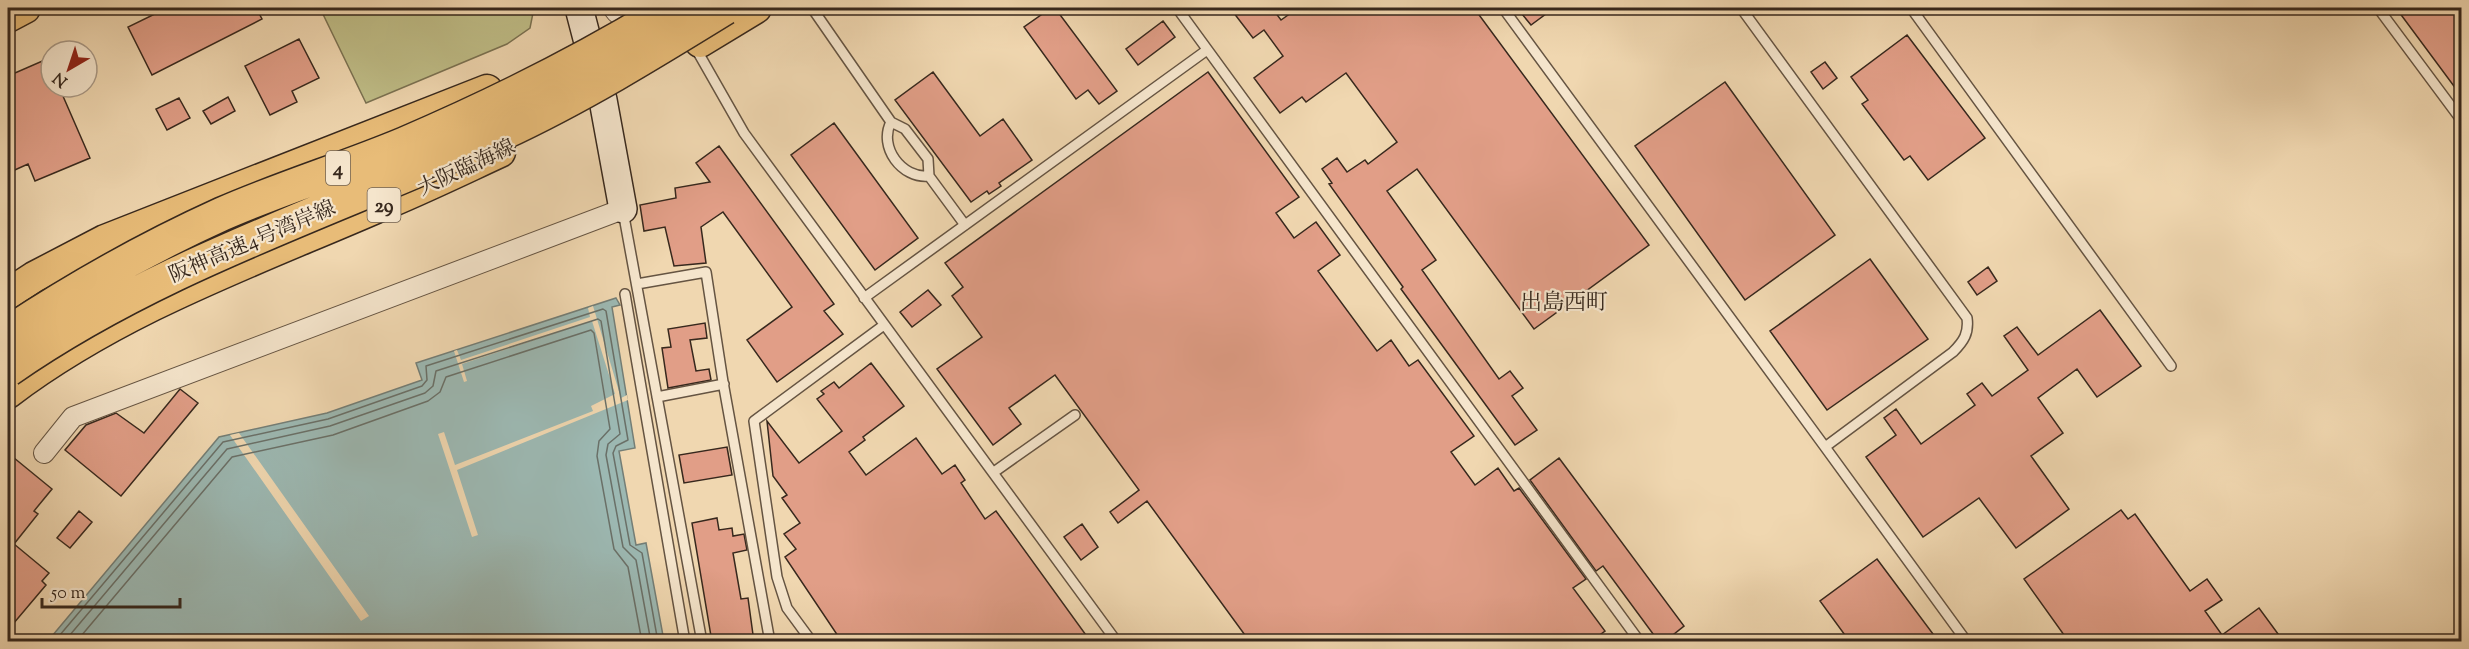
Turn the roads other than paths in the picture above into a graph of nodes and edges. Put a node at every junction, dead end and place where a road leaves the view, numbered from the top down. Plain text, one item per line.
1 (579, 8) edge
2 (614, 8) edge
3 (625, 8) edge
4 (639, 8) edge
5 (670, 8) edge
6 (725, 8) edge
7 (756, 8) edge
8 (812, 8) edge
9 (1176, 8) edge
10 (1503, 8) edge
11 (1741, 8) edge
12 (1911, 8) edge
13 (2378, 8) edge
14 (589, 38) junction
15 (695, 46) junction
16 (1207, 50) junction
17 (603, 100) junction
18 (2462, 121) edge
19 (891, 122) junction
20 (929, 176) junction
21 (623, 208) junction
22 (965, 225) junction
23 (637, 284) junction
24 (8, 294) edge
25 (625, 294) dead end
26 (864, 298) junction
27 (884, 326) junction
28 (8, 333) edge
29 (2171, 366) dead end
30 (8, 370) edge
31 (724, 384) junction
32 (8, 393) edge
33 (657, 397) junction
34 (1075, 415) dead end
35 (1825, 447) junction
36 (44, 453) dead end
37 (994, 472) junction
38 (685, 642) edge
39 (702, 642) edge
40 (770, 642) edge
41 (812, 642) edge
42 (1117, 642) edge
43 (1640, 642) edge
44 (1967, 642) edge

1 - 14 street
2 - 3 street
4 - 14 main road
5 - 28 highway, 阪神高速4号湾岸線 / 4, bridge
6 - 30 highway, 阪神高速4号湾岸線 / 4, bridge
7 - 15 main road, 大阪臨海線 / 29
8 - 19 lane
9 - 16 lane
10 - 35 lane
11 - 35 lane
12 - 29 lane
13 - 18 lane
14 - 17 street
14 - 24 main road
15 - 17 main road, 大阪臨海線 / 29
15 - 26 lane
16 - 22 lane
16 - 43 lane
17 - 21 street
17 - 32 main road, 大阪臨海線 / 29
19 - 20 lane
19 - 20 lane
20 - 22 lane
21 - 23 lane
21 - 36 street
22 - 26 lane
23 - 31 lane
23 - 33 lane
25 - 38 lane
26 - 27 lane
27 - 37 lane
27 - 41 lane
31 - 33 lane
31 - 40 lane
33 - 39 lane
34 - 37 lane
35 - 44 lane
37 - 42 lane

